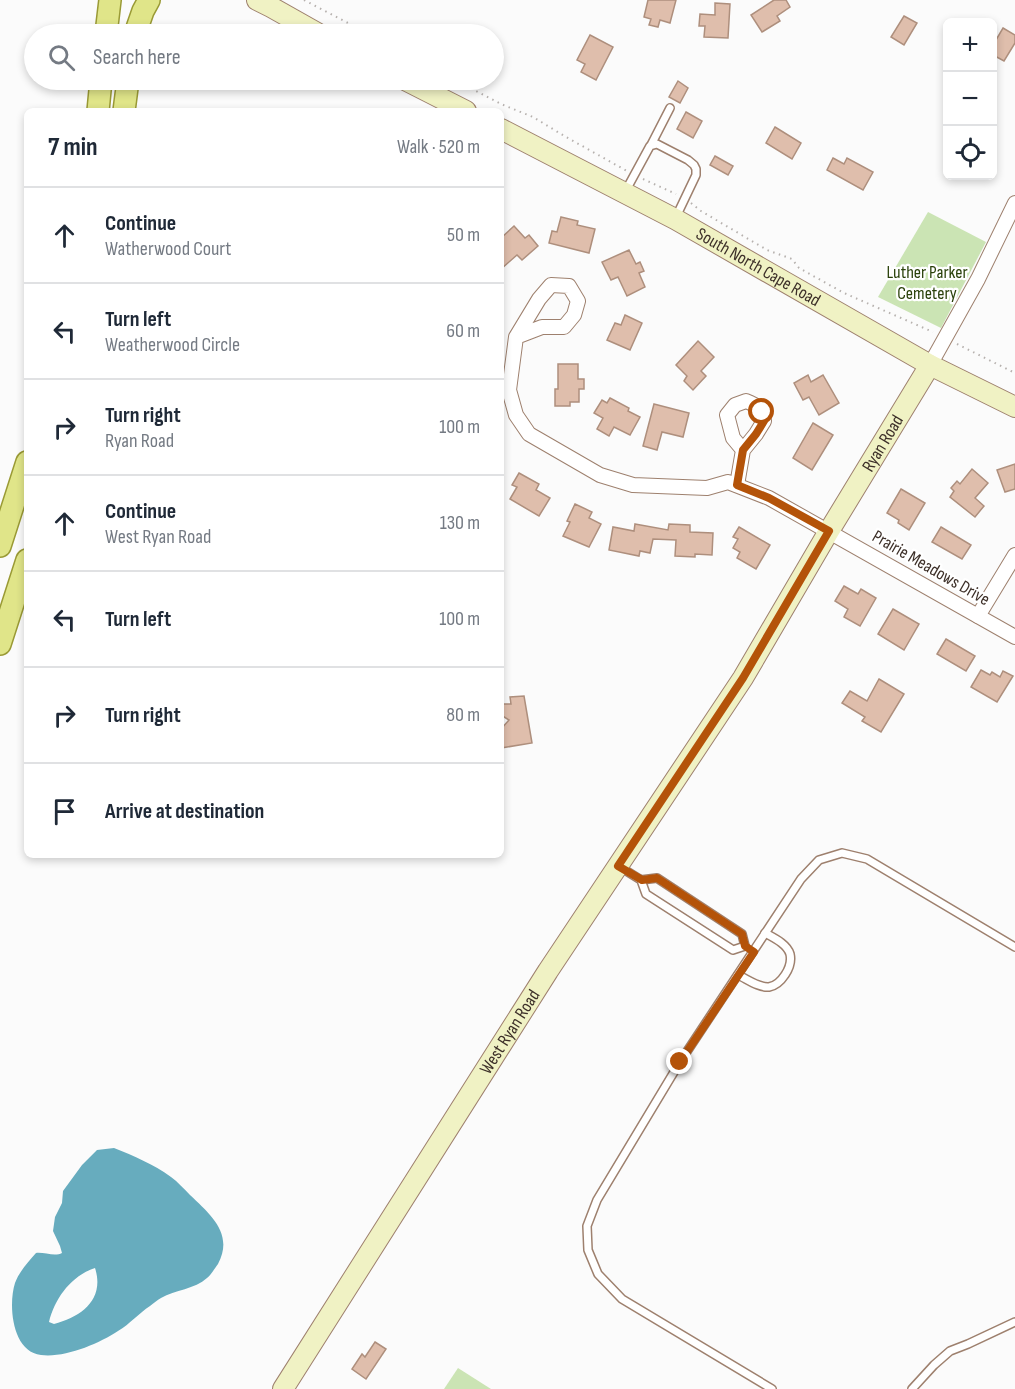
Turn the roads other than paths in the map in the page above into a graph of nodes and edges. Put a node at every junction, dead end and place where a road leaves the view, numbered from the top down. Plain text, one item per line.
1 (110, 0) edge
2 (136, 0) edge
3 (149, 0) edge
4 (268, 2) edge
5 (107, 24) edge
6 (135, 24) edge
7 (138, 24) edge
8 (303, 24) edge
9 (100, 90) edge
10 (127, 90) edge
11 (425, 90) edge
12 (98, 108) edge
13 (124, 108) edge
14 (460, 108) edge
15 (670, 108) dead end
16 (504, 131) edge
17 (651, 145) junction
18 (625, 193) junction
19 (1015, 202) edge
20 (675, 219) junction
21 (516, 337) junction
22 (930, 365) junction
23 (1015, 407) edge
24 (743, 450) dead end
25 (24, 471) edge
26 (737, 485) junction
27 (829, 531) junction
28 (0, 546) edge
29 (1015, 555) edge
30 (24, 569) edge
31 (978, 616) junction
32 (1015, 637) edge
33 (0, 644) edge
34 (743, 678) joint
35 (618, 866) junction
36 (642, 880) junction
37 (765, 933) junction
38 (745, 946) junction
39 (1015, 947) edge
40 (754, 952) junction
41 (738, 975) junction
42 (1015, 1322) edge
43 (283, 1389) edge
44 (772, 1389) edge
45 (912, 1389) edge

1 - 5 main road
2 - 6 main road
3 - 7 main road
4 - 8 street
9 - 12 main road
10 - 13 main road
11 - 14 street
15 - 17 lane
16 - 18 street, South North Cape Road
17 - 18 lane
17 - 20 lane
18 - 20 street, South North Cape Road
19 - 22 street, Ryan Road
20 - 22 street, South North Cape Road
21 - 21 street
21 - 26 street
22 - 23 street, South North Cape Road
22 - 27 street, Ryan Road
24 - 26 street
25 - 28 main road
26 - 27 street, Prairie Meadows Drive
27 - 31 street, Prairie Meadows Drive
27 - 34 street, Ryan Road
29 - 31 street
30 - 33 main road
31 - 32 street, Prairie Meadows Drive
34 - 35 street, West Ryan Road
35 - 36 lane
35 - 43 street, West Ryan Road
36 - 38 lane
36 - 38 lane
37 - 39 lane
37 - 40 lane
37 - 41 lane
38 - 40 lane
40 - 41 lane
41 - 44 lane
42 - 45 lane

